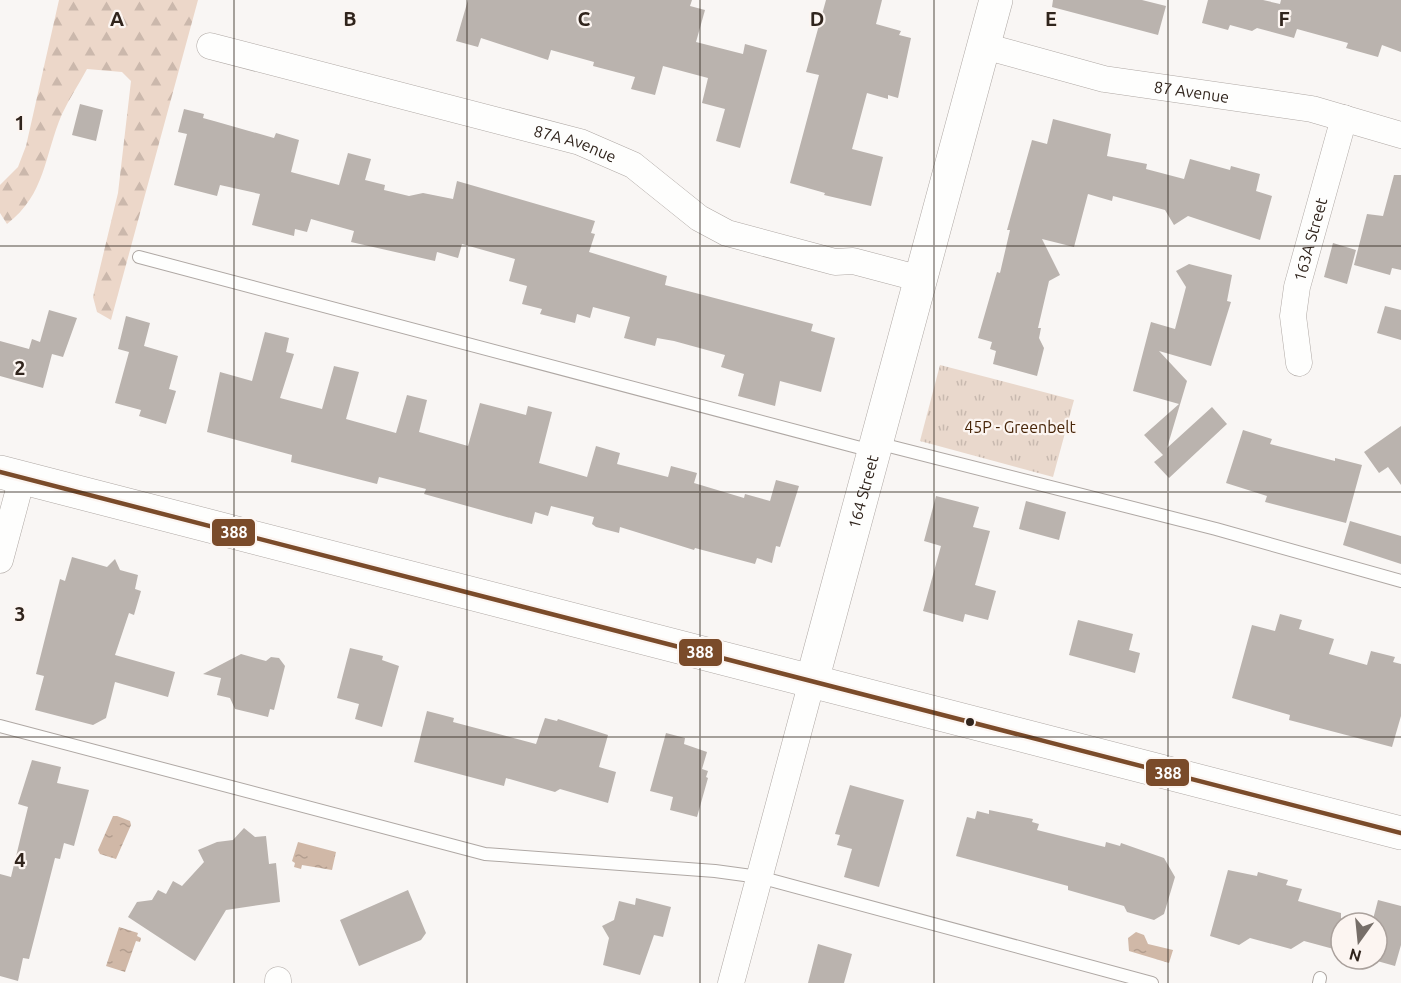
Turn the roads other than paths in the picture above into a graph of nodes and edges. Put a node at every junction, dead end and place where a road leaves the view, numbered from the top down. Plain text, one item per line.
1 (996, 0) edge
2 (210, 46) dead end
3 (984, 46) junction
4 (1344, 118) junction
5 (1401, 135) edge
6 (139, 257) dead end
7 (921, 279) junction
8 (1299, 363) dead end
9 (875, 447) junction
10 (11, 475) edge
11 (0, 560) edge
12 (1401, 581) edge
13 (812, 681) junction
14 (0, 726) edge
15 (1401, 833) edge
16 (759, 877) junction
17 (731, 983) edge
18 (1152, 983) edge

1 - 3 main road, 164 Street
2 - 7 street, 87A Avenue
3 - 4 street, 87 Avenue
3 - 7 main road, 164 Street
4 - 5 street, 87 Avenue
4 - 8 street, 163A Street
6 - 9 lane
7 - 9 main road, 164 Street
9 - 12 lane
9 - 13 main road, 164 Street
10 - 11 street
10 - 13 main road
13 - 15 main road
13 - 16 street, 164 Street
14 - 16 lane
16 - 17 street, 164 Street
16 - 18 lane

